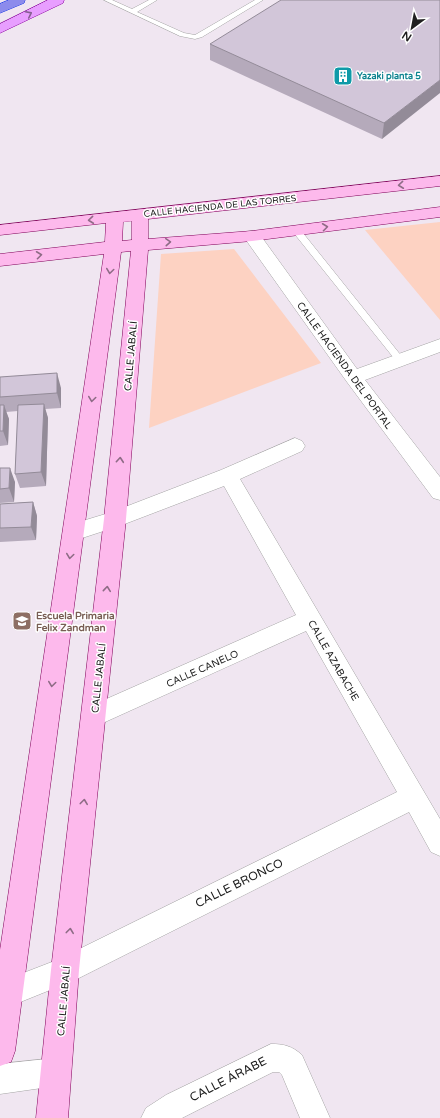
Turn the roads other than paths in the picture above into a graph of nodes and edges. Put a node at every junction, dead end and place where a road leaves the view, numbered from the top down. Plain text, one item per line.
1 (19, 0) edge
2 (58, 0) edge
3 (107, 0) edge
4 (154, 0) edge
5 (260, 0) edge
6 (0, 10) edge
7 (132, 12) junction
8 (0, 29) edge
9 (440, 181) edge
10 (440, 212) edge
11 (140, 214) junction
12 (115, 218) junction
13 (0, 230) edge
14 (296, 230) junction
15 (252, 236) junction
16 (140, 245) junction
17 (113, 247) junction
18 (0, 260) edge
19 (440, 345) edge
20 (400, 360) junction
21 (353, 377) junction
22 (295, 446) dead end
23 (228, 476) junction
24 (440, 492) edge
25 (115, 519) junction
26 (73, 532) junction
27 (310, 619) junction
28 (94, 716) junction
29 (413, 797) junction
30 (440, 843) edge
31 (65, 970) junction
32 (8, 993) junction
33 (0, 1051) edge
34 (56, 1072) junction
35 (0, 1079) edge
36 (52, 1118) edge
37 (156, 1118) edge
38 (315, 1118) edge

1 - 6 highway
8 -> 2 main road
3 - 7 lane
4 - 7 lane
5 - 7 lane
9 -> 11 street, CALLE HACIENDA DE LAS TORRES
14 -> 10 street
11 - 12 street, CALLE HACIENDA DE LAS TORRES
11 - 16 street, CALLE JABALÍ
12 -> 13 street, CALLE HACIENDA DE LAS TORRES
12 - 17 street
14 - 15 street
14 - 20 lane
16 -> 15 street
15 - 21 street, CALLE HACIENDA DEL PORTAL
16 - 17 street
25 -> 16 street, CALLE JABALÍ
18 -> 17 street
17 -> 26 street
19 - 20 street
20 - 21 street
21 - 24 street, CALLE HACIENDA DEL PORTAL
22 - 23 street
23 - 25 street
23 - 27 street, CALLE AZABACHE
25 - 26 street
28 -> 25 street, CALLE JABALÍ
26 -> 32 street
27 - 28 street, CALLE CANELO
27 - 29 street, CALLE AZABACHE
31 -> 28 street, CALLE JABALÍ
29 - 30 street, CALLE AZABACHE
29 - 31 street, CALLE BRONCO
31 - 32 street, CALLE BRONCO
31 - 34 street, CALLE JABALÍ
32 - 33 street
34 - 35 street
34 - 36 street, CALLE JABALÍ
37 - 38 street, CALLE ÁRABE

